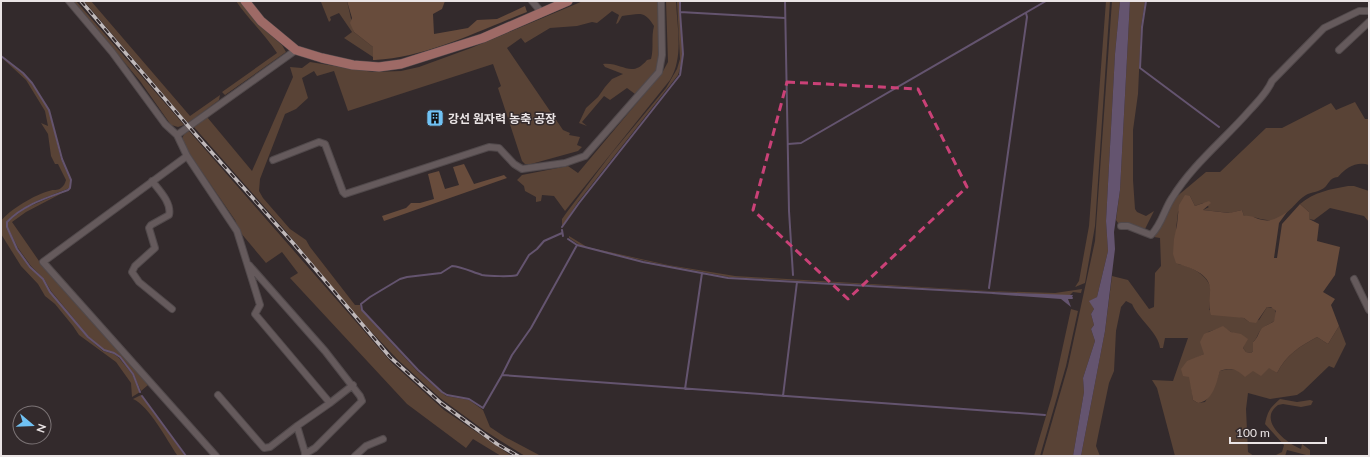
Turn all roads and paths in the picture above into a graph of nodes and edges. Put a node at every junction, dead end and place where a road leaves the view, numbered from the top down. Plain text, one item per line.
1 (69, 1) edge
2 (245, 1) edge
3 (532, 1) edge
4 (568, 1) edge
5 (661, 1) edge
6 (1369, 11) edge
7 (542, 13) junction
8 (1369, 22) edge
9 (296, 50) junction
10 (1339, 50) dead end
11 (177, 135) junction
12 (186, 156) junction
13 (274, 160) dead end
14 (152, 181) junction
15 (1121, 226) dead end
16 (247, 262) junction
17 (1354, 279) dead end
18 (172, 309) dead end
19 (1369, 310) edge
20 (353, 385) junction
21 (218, 395) dead end
22 (330, 403) junction
23 (297, 426) junction
24 (383, 439) dead end
25 (305, 455) edge
26 (216, 456) edge
27 (355, 456) edge

1 - 11 street
2 - 9 main road
3 - 7 street
4 - 7 main road
5 - 13 street
6 - 15 street
7 - 9 main road
8 - 10 street
9 - 11 street
11 - 12 street
12 - 14 street
12 - 16 street
14 - 18 street
14 - 26 street
16 - 20 street
16 - 22 street
17 - 19 street
20 - 22 street
20 - 25 street
21 - 23 street
22 - 23 street
23 - 25 street
24 - 27 street

